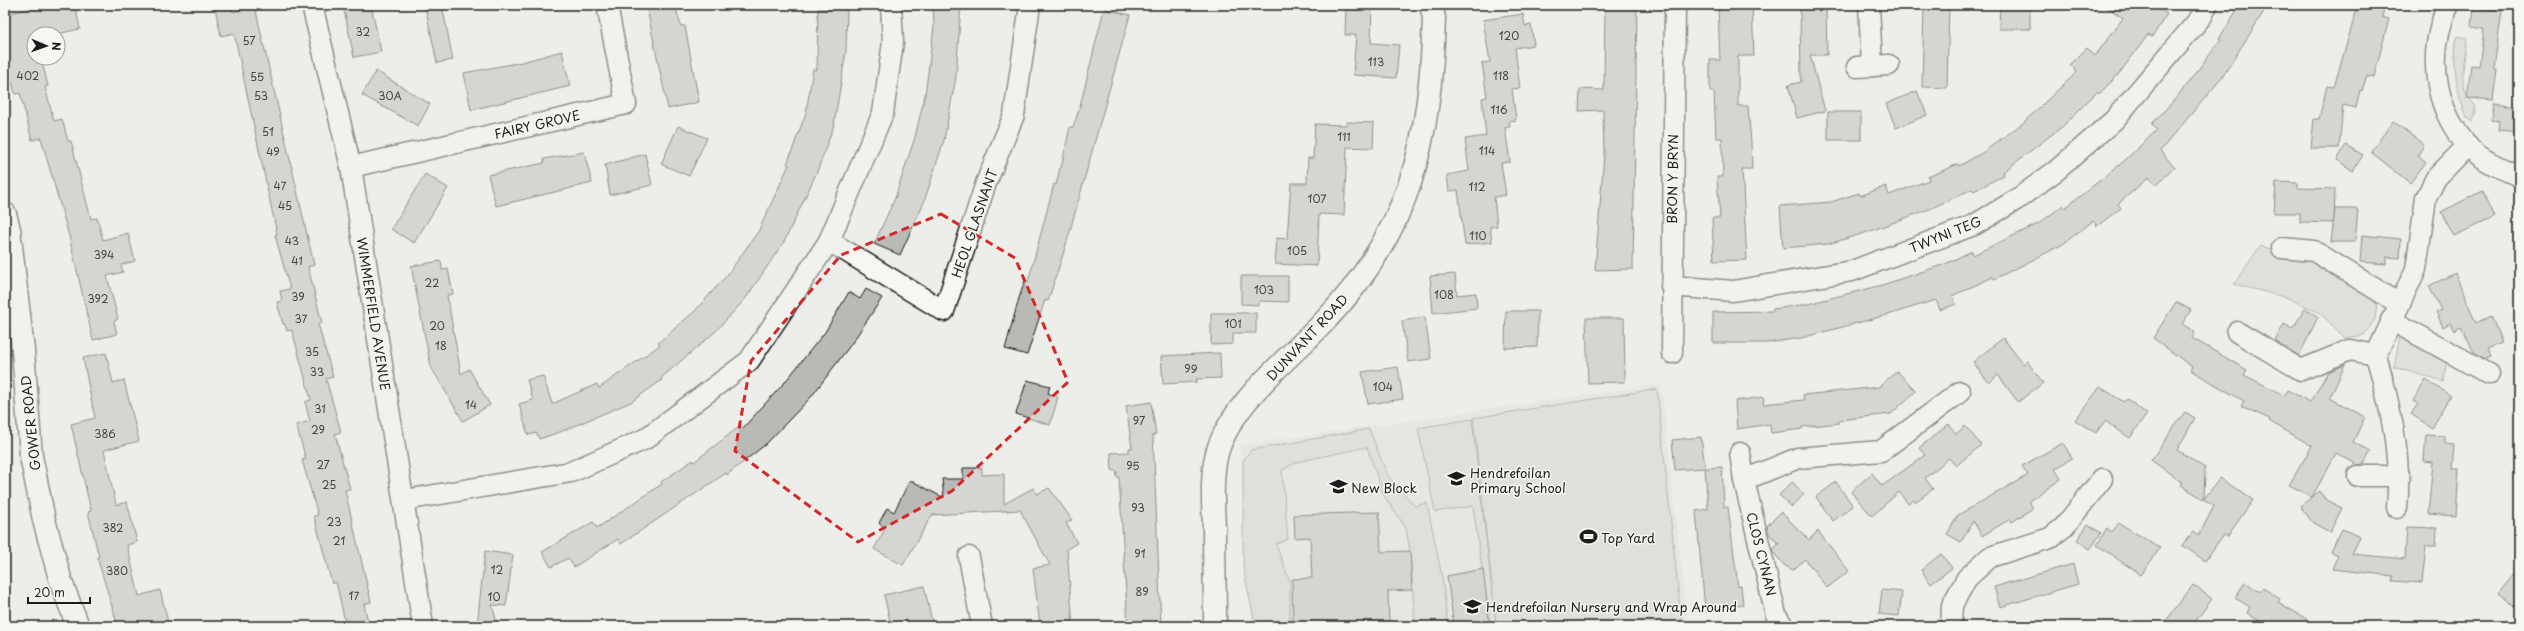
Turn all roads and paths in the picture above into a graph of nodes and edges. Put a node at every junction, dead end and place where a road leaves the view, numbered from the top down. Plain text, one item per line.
1 (312, 5) edge
2 (607, 5) edge
3 (891, 5) edge
4 (1030, 5) edge
5 (1431, 5) edge
6 (1675, 5) edge
7 (1869, 5) edge
8 (2207, 5) edge
9 (2448, 5) edge
10 (1873, 66) dead end
11 (2468, 145) junction
12 (351, 167) junction
13 (2519, 176) edge
14 (5, 214) edge
15 (829, 241) junction
16 (2282, 248) dead end
17 (1671, 286) junction
18 (2394, 311) junction
19 (2237, 332) dead end
20 (1672, 353) dead end
21 (2376, 354) junction
22 (2489, 374) dead end
23 (1960, 392) dead end
24 (1740, 453) dead end
25 (2358, 476) dead end
26 (2400, 476) junction
27 (2102, 479) dead end
28 (1744, 480) junction
29 (405, 500) junction
30 (2397, 508) dead end
31 (969, 557) dead end
32 (78, 626) edge
33 (423, 626) edge
34 (982, 626) edge
35 (1215, 626) edge
36 (1783, 626) edge
37 (1951, 626) edge

1 - 12 street, WIMMERFIELD AVENUE
2 - 12 street, FAIRY GROVE
3 - 15 street
4 - 15 street, HEOL GLASNANT
5 - 35 street, DUNVANT ROAD
6 - 17 street, BRON Y BRYN
7 - 10 street
8 - 17 street, TWYNI TEG
9 - 11 street
11 - 13 street
11 - 18 street
12 - 29 street, WIMMERFIELD AVENUE
14 - 32 street, GOWER ROAD
15 - 29 street
16 - 18 street
17 - 20 street, BRON Y BRYN
18 - 21 street
18 - 22 street
19 - 21 street
21 - 26 street
23 - 28 street
24 - 28 street, CLOS CYNAN
25 - 26 street
26 - 30 street
27 - 37 street
28 - 36 street, CLOS CYNAN
29 - 33 street, WIMMERFIELD AVENUE
31 - 34 street

